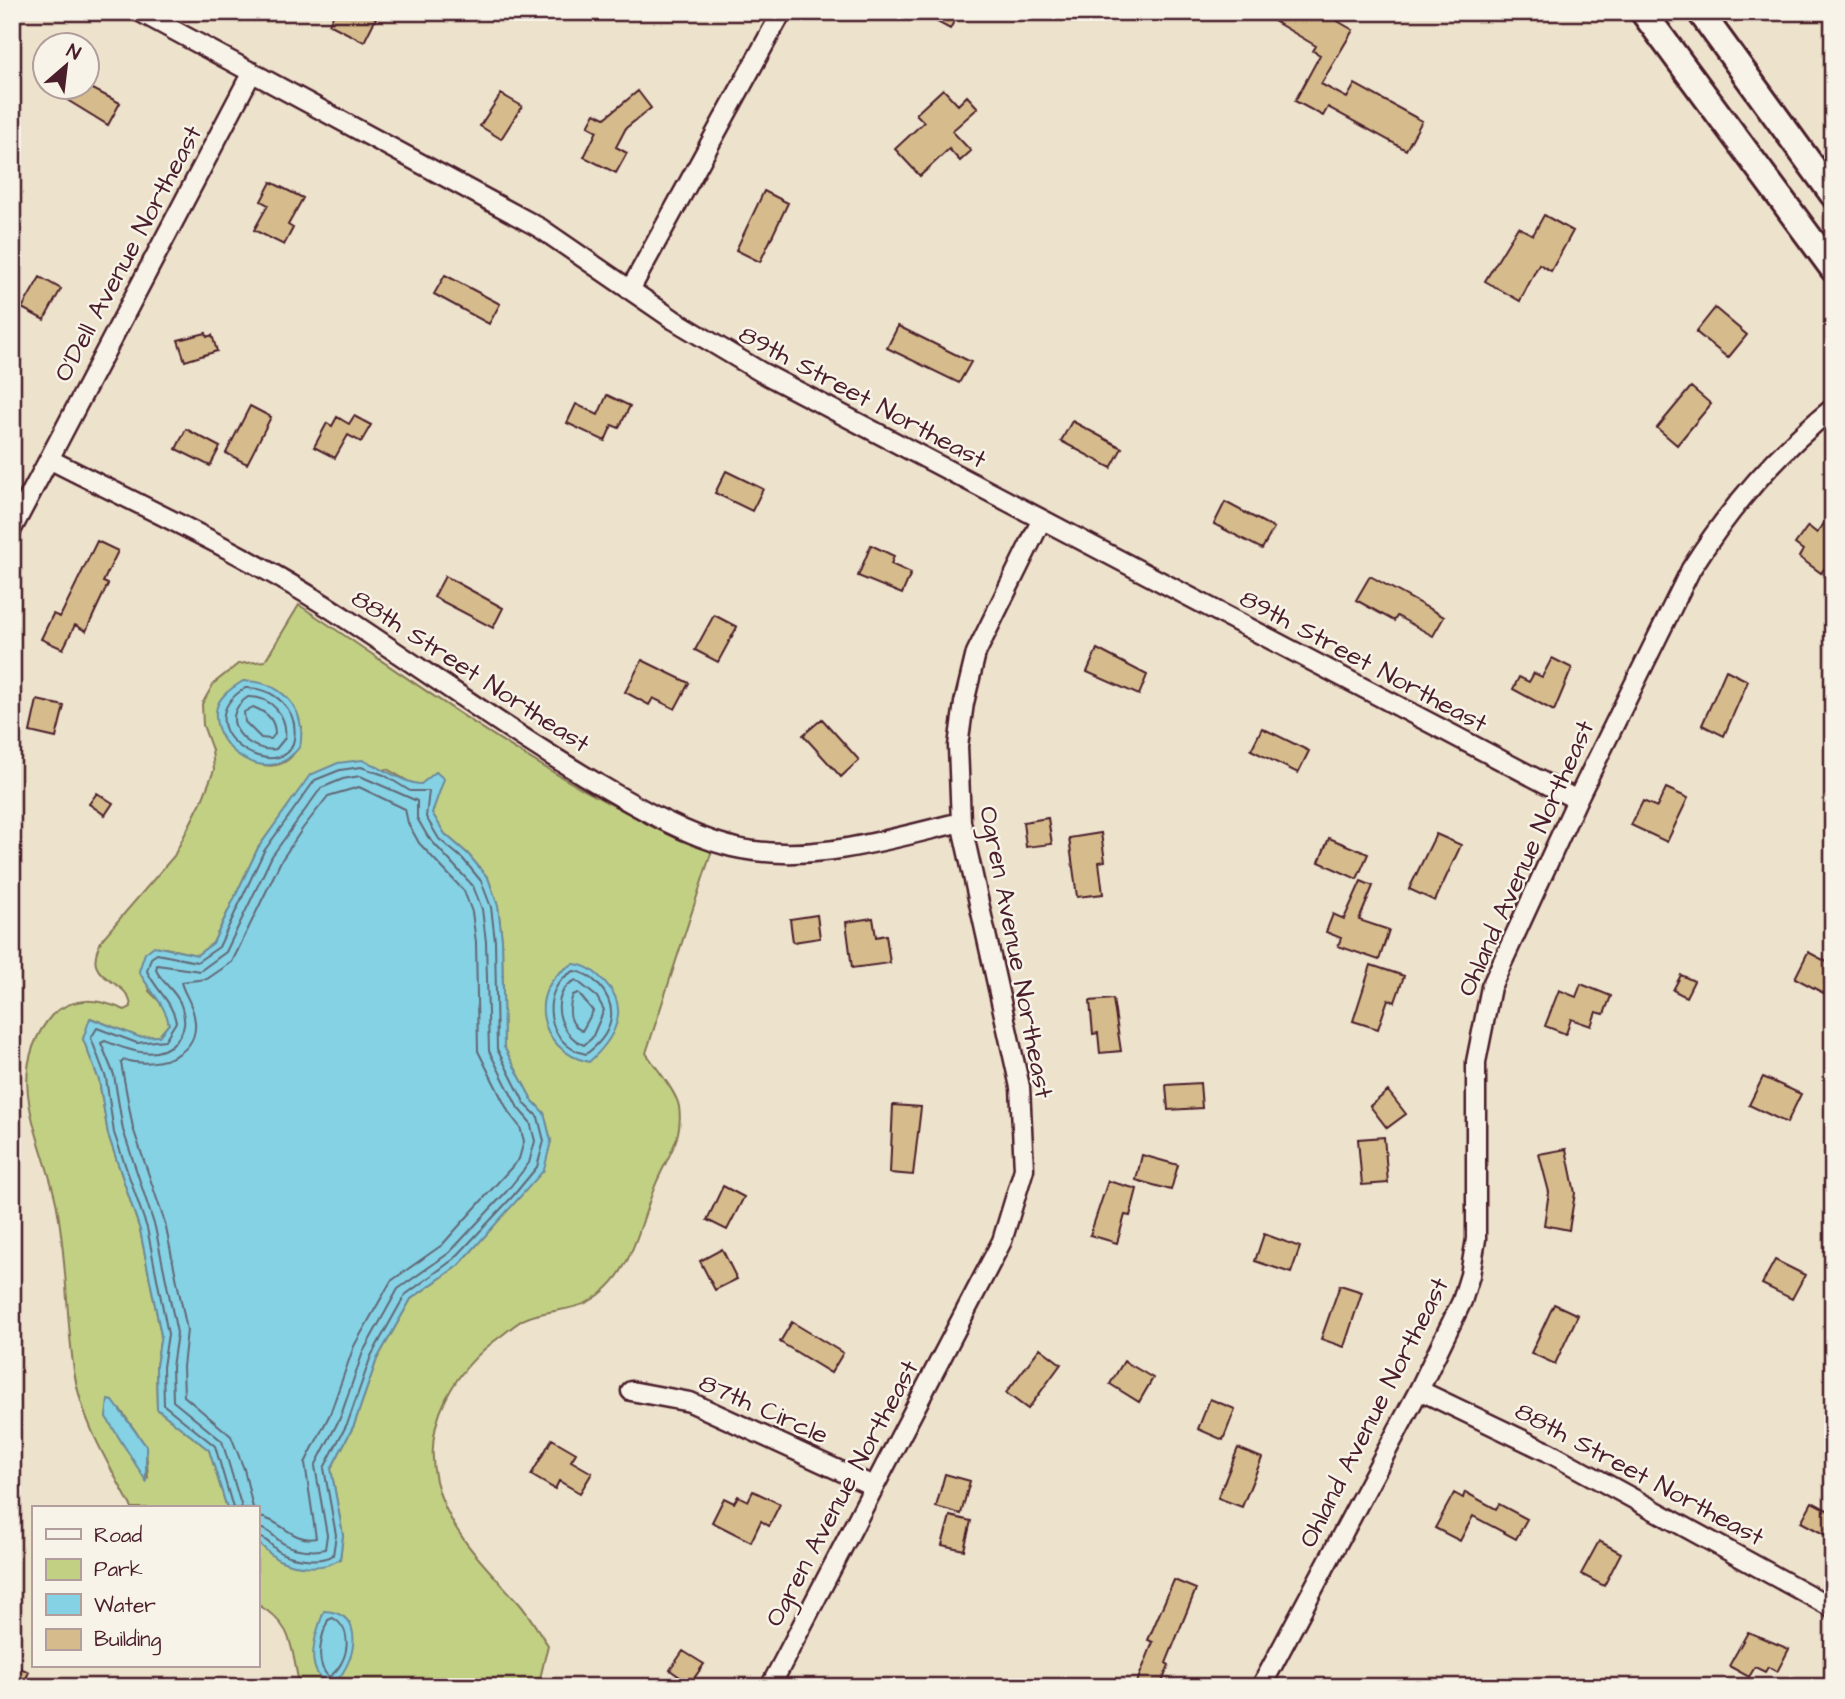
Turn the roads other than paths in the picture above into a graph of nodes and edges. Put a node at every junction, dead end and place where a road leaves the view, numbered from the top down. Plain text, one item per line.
1 (139, 12) edge
2 (782, 12) edge
3 (1643, 12) edge
4 (1700, 12) edge
5 (252, 72) junction
6 (1833, 195) edge
7 (1833, 269) edge
8 (630, 290) junction
9 (1833, 408) edge
10 (49, 459) junction
11 (1041, 521) junction
12 (12, 529) edge
13 (1577, 800) junction
14 (961, 822) junction
15 (1419, 1390) junction
16 (631, 1391) dead end
17 (873, 1486) junction
18 (1833, 1608) edge
19 (770, 1687) edge
20 (1261, 1687) edge

1 - 5 street, 89th Street Northeast
2 - 8 street
3 - 7 main road
4 - 6 main road
5 - 8 street, 89th Street Northeast
5 - 10 street, O'Dell Avenue Northeast
8 - 11 street, 89th Street Northeast
9 - 13 street, Ohland Avenue Northeast
10 - 12 street
10 - 14 street, 88th Street Northeast
11 - 13 street, 89th Street Northeast
11 - 14 street, Ogren Avenue Northeast
13 - 15 street, Ohland Avenue Northeast
14 - 17 street, Ogren Avenue Northeast
15 - 18 street, 88th Street Northeast
15 - 20 street, Ohland Avenue Northeast
16 - 17 street, 87th Circle
17 - 19 street, Ogren Avenue Northeast

